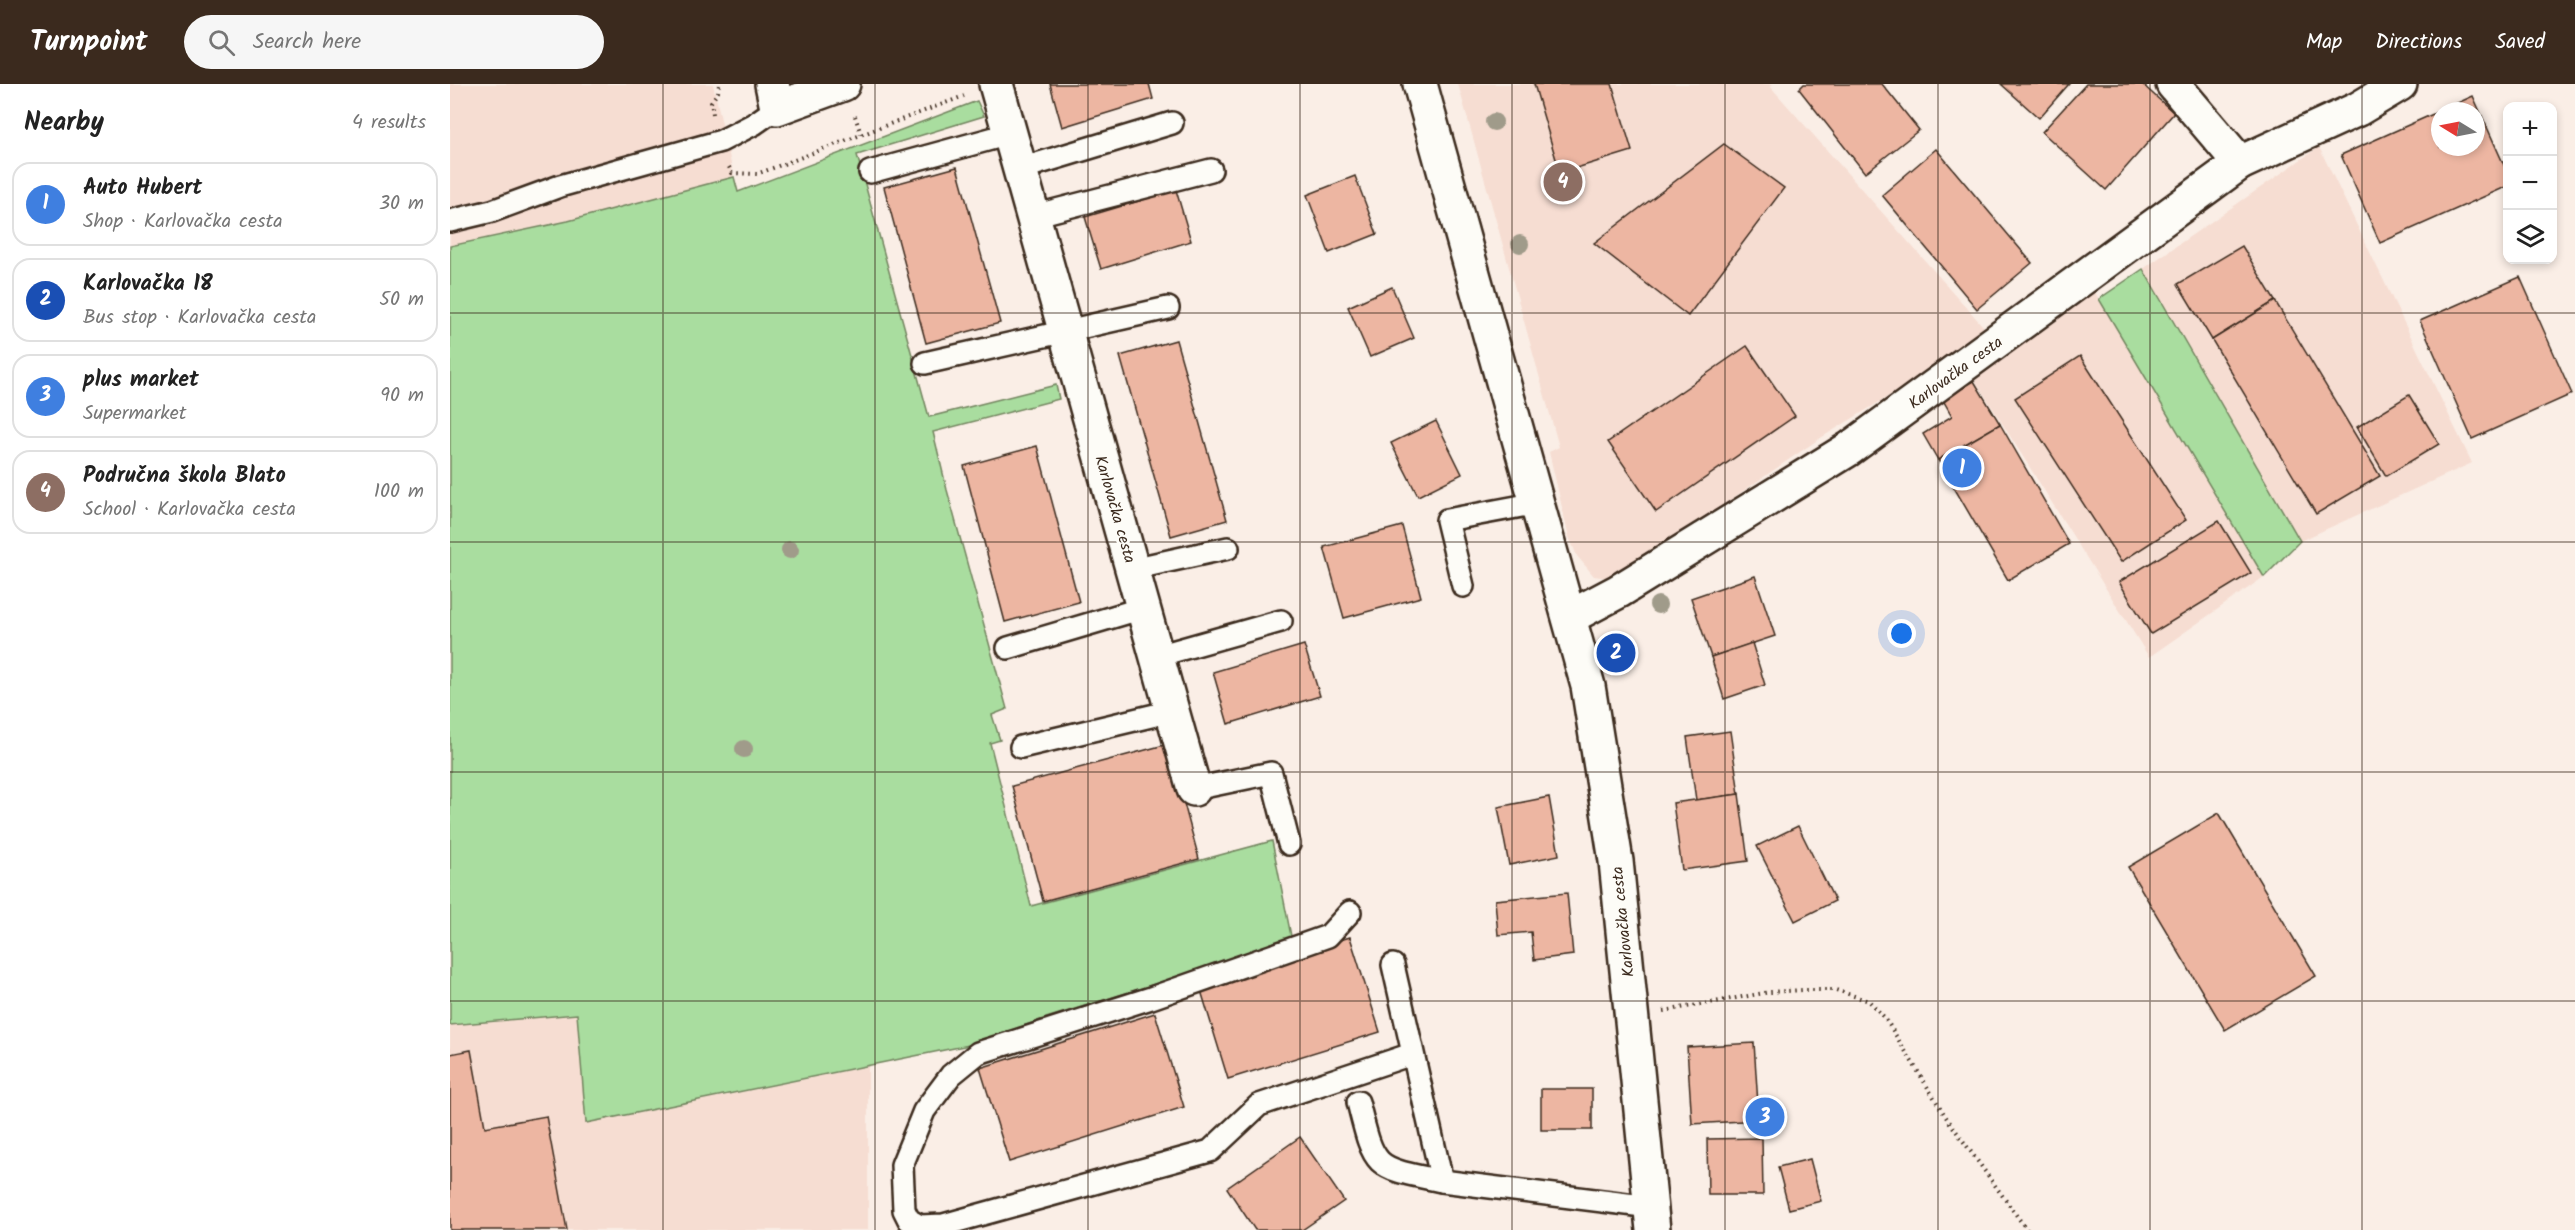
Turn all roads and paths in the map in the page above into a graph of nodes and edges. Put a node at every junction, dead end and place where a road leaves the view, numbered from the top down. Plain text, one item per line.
1 (719, 84) edge
2 (1420, 84) edge
3 (2173, 84) edge
4 (2400, 84) edge
5 (984, 88) edge
6 (847, 95) edge
7 (774, 96) edge
8 (712, 109) dead end
9 (1172, 123) dead end
10 (1009, 134) junction
11 (861, 135) junction
12 (2240, 163) junction
13 (728, 166) dead end
14 (1020, 170) junction
15 (1211, 170) dead end
16 (870, 172) dead end
17 (1033, 216) junction
18 (450, 221) edge
19 (1168, 308) dead end
20 (1065, 331) junction
21 (924, 363) dead end
22 (1538, 503) junction
23 (1228, 548) dead end
24 (1132, 569) junction
25 (1462, 586) dead end
26 (1143, 608) junction
27 (1570, 617) junction
28 (1281, 621) dead end
29 (1008, 648) dead end
30 (1157, 656) junction
31 (1172, 711) junction
32 (1021, 747) dead end
33 (1194, 789) joint
34 (1289, 844) dead end
35 (1350, 912) dead end
36 (1393, 965) dead end
37 (1658, 1012) dead end
38 (1412, 1054) junction
39 (1358, 1102) dead end
40 (1442, 1181) junction
41 (1652, 1219) edge
42 (2027, 1230) edge

1 - 8 path
2 - 22 street, Karlovačka cesta
3 - 12 street
4 - 12 street, Karlovačka cesta
5 - 10 street, Karlovačka cesta
5 - 11 path
6 - 7 street
6 - 11 path
7 - 18 lane
9 - 14 lane
10 - 14 street, Karlovačka cesta
10 - 16 lane
11 - 13 path
12 - 27 street, Karlovačka cesta
14 - 17 street, Karlovačka cesta
15 - 17 lane
17 - 20 street, Karlovačka cesta
19 - 20 lane
20 - 21 lane
20 - 24 street, Karlovačka cesta
22 - 25 lane
22 - 27 street, Karlovačka cesta
23 - 24 lane
24 - 26 street, Karlovačka cesta
26 - 29 lane
26 - 30 street, Karlovačka cesta
27 - 41 street, Karlovačka cesta
28 - 30 lane
30 - 31 street, Karlovačka cesta
31 - 32 lane
31 - 33 street, Karlovačka cesta
33 - 34 lane, Karlovačka cesta
35 - 38 lane
36 - 38 lane
37 - 42 path
38 - 40 lane
39 - 40 lane
40 - 41 lane

